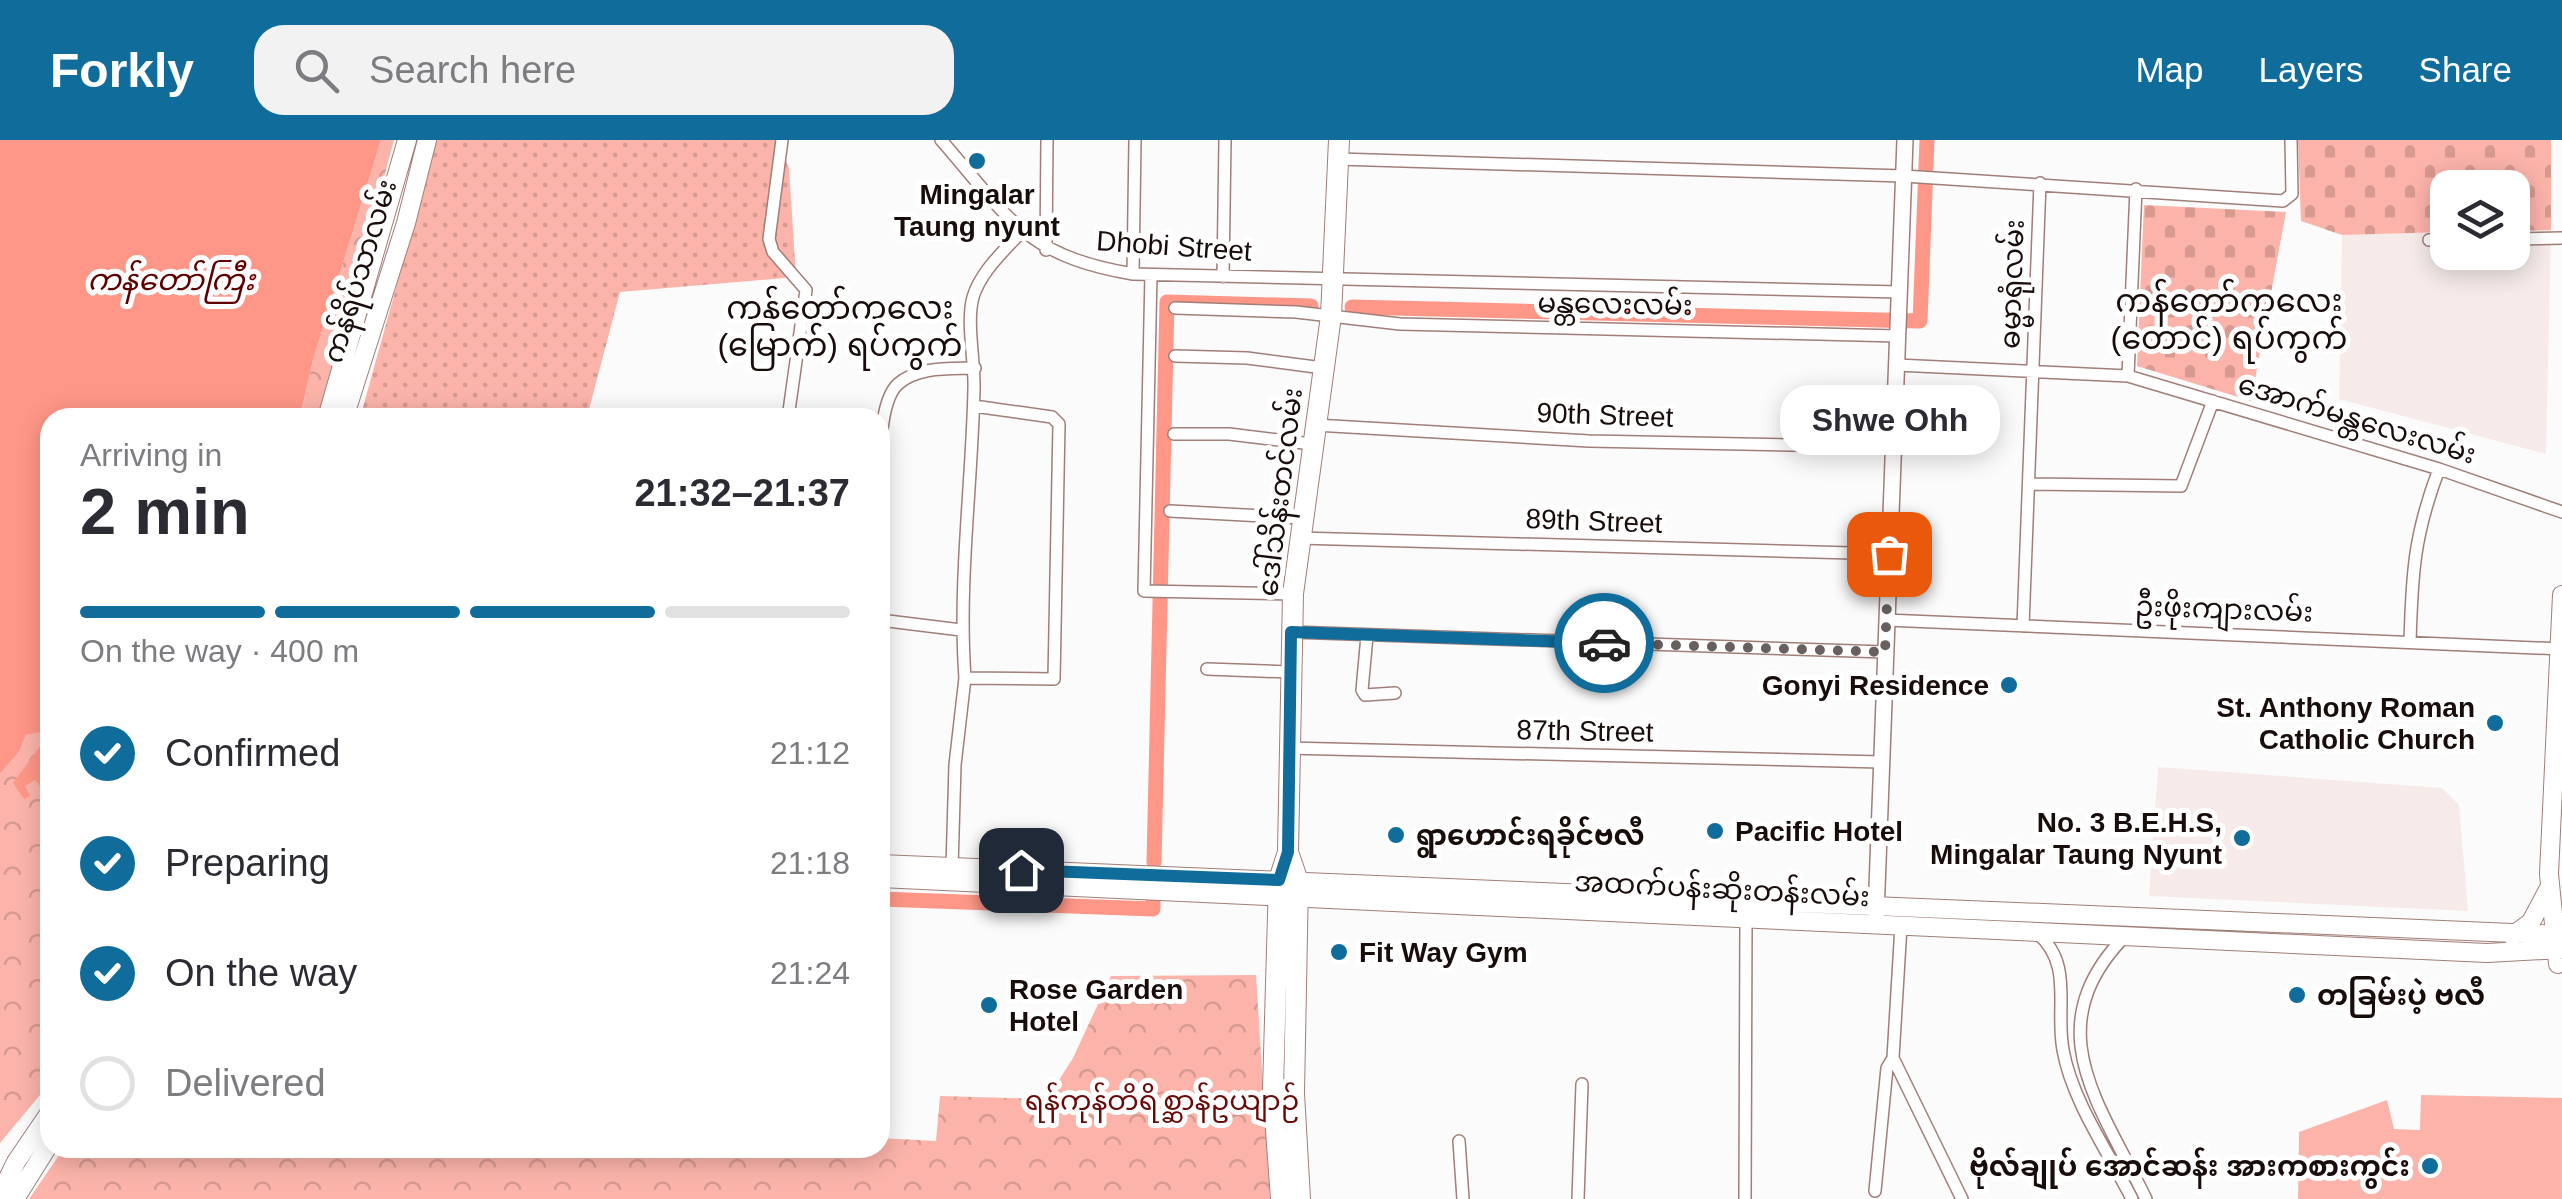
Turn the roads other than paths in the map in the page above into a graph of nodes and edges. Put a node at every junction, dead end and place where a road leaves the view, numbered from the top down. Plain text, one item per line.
1 (406, 140) edge
2 (427, 140) edge
3 (782, 140) edge
4 (941, 140) edge
5 (1047, 140) edge
6 (1136, 140) edge
7 (1226, 140) edge
8 (1906, 140) edge
9 (2292, 140) edge
10 (1338, 150) edge
11 (1904, 176) junction
12 (2040, 183) junction
13 (2136, 189) junction
14 (1022, 231) junction
15 (2562, 238) edge
16 (2530, 239) edge
17 (1046, 250) junction
18 (1133, 274) junction
19 (1151, 275) junction
20 (1223, 276) junction
21 (1334, 278) junction
22 (1900, 292) junction
23 (1175, 308) dead end
24 (1331, 316) junction
25 (1898, 336) junction
26 (1175, 356) dead end
27 (1897, 366) junction
28 (975, 368) junction
29 (1323, 368) junction
30 (2034, 370) junction
31 (2128, 376) junction
32 (2213, 402) junction
33 (974, 406) junction
34 (330, 408) edge
35 (347, 408) edge
36 (789, 408) edge
37 (886, 408) edge
38 (1174, 434) dead end
39 (1313, 434) junction
40 (1893, 447) junction
41 (2440, 470) junction
42 (2030, 484) junction
43 (1170, 511) dead end
44 (2562, 512) edge
45 (1300, 528) junction
46 (1889, 554) junction
47 (1293, 594) junction
48 (2562, 595) edge
49 (1886, 620) junction
50 (890, 621) edge
51 (2024, 626) junction
52 (962, 630) junction
53 (1291, 632) junction
54 (1367, 636) junction
55 (2410, 642) junction
56 (2561, 649) edge
57 (1885, 652) junction
58 (1206, 669) dead end
59 (1289, 672) junction
60 (965, 678) junction
61 (1395, 694) dead end
62 (1287, 748) junction
63 (1881, 762) junction
64 (890, 865) edge
65 (951, 874) junction
66 (890, 877) edge
67 (2553, 879) edge
68 (1288, 888) junction
69 (1640, 903) junction
70 (1877, 903) junction
71 (1746, 918) junction
72 (1876, 925) junction
73 (1901, 926) junction
74 (2033, 930) junction
75 (2127, 934) junction
76 (2512, 936) junction
77 (2559, 950) edge
78 (1893, 1058) junction
79 (1582, 1084) dead end
80 (40, 1127) edge
81 (1459, 1141) dead end
82 (41, 1158) edge
83 (1876, 1192) dead end
84 (0, 1195) edge
85 (15, 1199) edge
86 (1281, 1199) edge
87 (1300, 1199) edge
88 (1462, 1199) edge
89 (1578, 1199) edge
90 (1745, 1199) edge
91 (1962, 1199) edge
92 (2132, 1199) edge
93 (2146, 1199) edge

1 - 34 main road
2 - 35 main road, ကန်ရိပ်သာလမ်း
3 - 36 street
4 - 14 street, Dhobi Street
5 - 17 street
6 - 18 street
7 - 20 street
8 - 11 street
9 - 13 street
10 - 11 street
10 - 21 main road, ဒေါ်သိန်းတင်လမ်း
11 - 12 street
11 - 22 street
12 - 13 street
12 - 30 street, ဓမ္မာရုံလမ်း
13 - 31 street
14 - 17 street, Dhobi Street
14 - 28 street
15 - 16 street
17 - 18 street, Dhobi Street
18 - 19 street, Dhobi Street
19 - 20 street, Dhobi Street
19 - 47 street
20 - 21 street, Dhobi Street
21 - 22 street, မန္တလေးလမ်း
21 - 24 main road, ဒေါ်သိန်းတင်လမ်း
22 - 25 street
23 - 24 street, မန္တလေးလမ်း
24 - 25 street, မန္တလေးလမ်း
24 - 29 main road, ဒေါ်သိန်းတင်လမ်း
25 - 27 street
26 - 29 street
27 - 30 street, အောက်မန္တလေးလမ်း
27 - 40 street
28 - 33 street
28 - 37 street
29 - 39 main road, ဒေါ်သိန်းတင်လမ်း
30 - 31 street, အောက်မန္တလေးလမ်း
30 - 42 street, ဓမ္မာရုံလမ်း
31 - 32 street, အောက်မန္တလေးလမ်း
32 - 41 street, အောက်မန္တလေးလမ်း
32 - 42 street
33 - 52 street
33 - 60 street
38 - 39 street, 90th Street
39 - 40 street, 90th Street
39 - 45 main road, ဒေါ်သိန်းတင်လမ်း
40 - 46 street
41 - 44 street, အောက်မန္တလေးလမ်း
41 - 55 street
42 - 51 street, ဓမ္မာရုံလမ်း
43 - 45 street, 89th Street
45 - 46 street, 89th Street
45 - 47 main road, ဒေါ်သိန်းတင်လမ်း
46 - 49 street
47 - 53 main road, ဒေါ်သိန်းတင်လမ်း
48 - 56 main road
49 - 51 street, ဦးဖိုးကျားလမ်း
49 - 57 street
50 - 52 street
51 - 55 street, ဦးဖိုးကျားလမ်း
52 - 60 street
53 - 54 street
53 - 59 main road, ဒေါ်သိန်းတင်လမ်း
54 - 57 street
54 - 61 street
55 - 56 street, ဦးဖိုးကျားလမ်း
56 - 67 main road
57 - 63 street
58 - 59 street
59 - 62 main road, ဒေါ်သိန်းတင်လမ်း
60 - 65 street
62 - 63 street, 87th Street
62 - 68 main road, ဒေါ်သိန်းတင်လမ်း
63 - 70 street
64 - 65 main road, အထက်ပန်းဆိုးတန်းလမ်း
65 - 66 main road, အထက်ပန်းဆိုးတန်းလမ်း
65 - 68 main road, အထက်ပန်းဆိုးတန်းလမ်း
67 - 76 main road
67 - 77 main road
68 - 69 main road, အထက်ပန်းဆိုးတန်းလမ်း
68 - 86 main road
68 - 87 main road
69 - 70 main road, အထက်ပန်းဆိုးတန်းလမ်း
69 - 71 main road, အထက်ပန်းဆိုးတန်းလမ်း
70 - 72 street
70 - 76 main road, အထက်ပန်းဆိုးတန်းလမ်း
71 - 72 main road, အထက်ပန်းဆိုးတန်းလမ်း
71 - 90 street
72 - 73 main road, အထက်ပန်းဆိုးတန်းလမ်း
73 - 74 main road, အထက်ပန်းဆိုးတန်းလမ်း
73 - 78 street
74 - 75 main road, အထက်ပန်းဆိုးတန်းလမ်း
74 - 92 street
75 - 77 main road, အထက်ပန်းဆိုးတန်းလမ်း
75 - 93 street
76 - 77 main road, အထက်ပန်းဆိုးတန်းလမ်း
78 - 83 street
78 - 91 street
79 - 89 street
80 - 84 main road
81 - 88 street
82 - 85 main road

